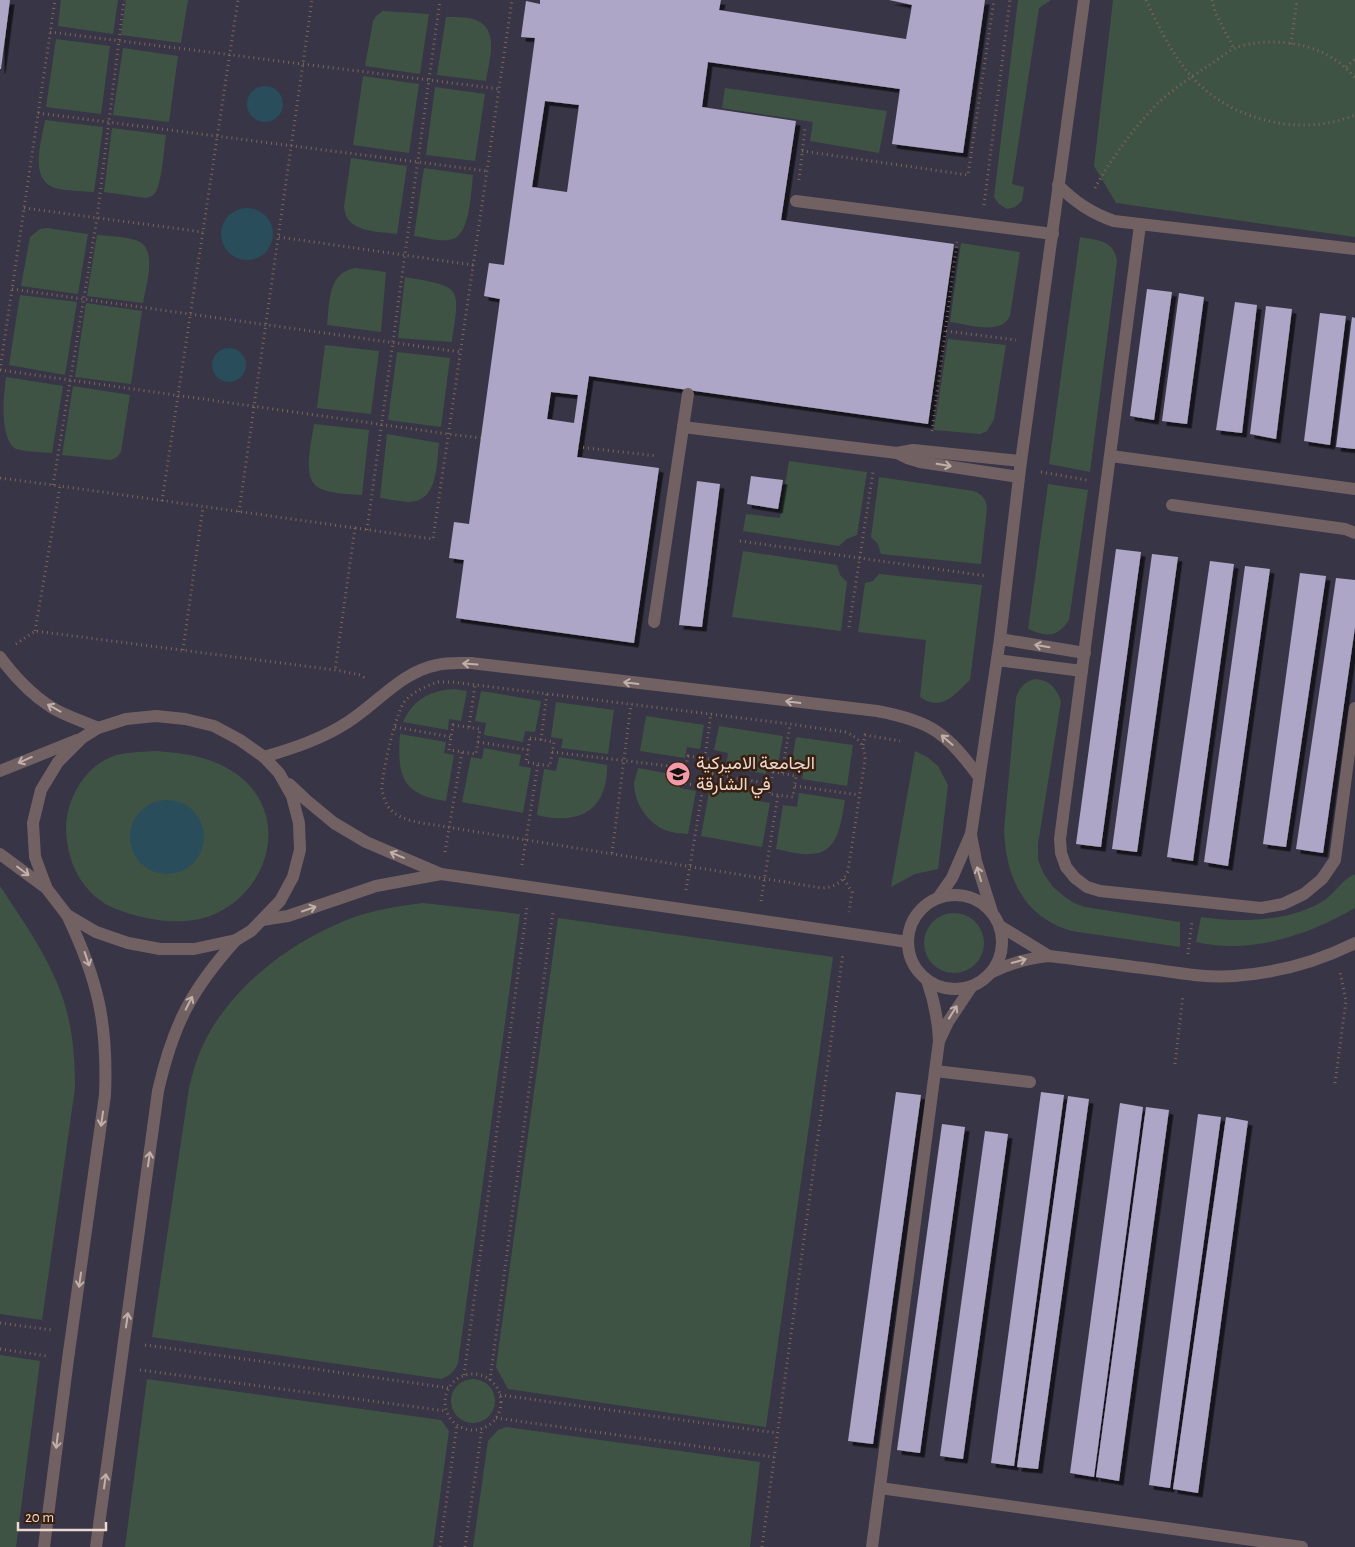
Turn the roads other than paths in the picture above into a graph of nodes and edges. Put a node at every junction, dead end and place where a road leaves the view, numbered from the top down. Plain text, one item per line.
1 (1084, 0) edge
2 (1058, 185) junction
3 (796, 201) road end
4 (1140, 225) junction
5 (1053, 234) junction
6 (1355, 249) edge
7 (688, 394) dead end
8 (683, 427) junction
9 (1111, 456) junction
10 (1020, 469) junction
11 (1355, 489) edge
12 (1172, 505) dead end
13 (1355, 532) edge
14 (654, 622) dead end
15 (1000, 639) junction
16 (1085, 653) junction
17 (0, 657) edge
18 (997, 660) junction
19 (1082, 671) junction
20 (1355, 708) edge
21 (98, 728) junction
22 (82, 738) junction
23 (264, 758) junction
24 (0, 771) edge
25 (279, 773) junction
26 (979, 777) junction
27 (971, 834) junction
28 (0, 854) edge
29 (441, 874) junction
30 (47, 889) junction
31 (938, 898) junction
32 (992, 912) junction
33 (67, 915) junction
34 (262, 920) junction
35 (1000, 926) junction
36 (236, 940) junction
37 (908, 942) junction
38 (1355, 943) edge
39 (1049, 956) junction
40 (992, 972) junction
41 (927, 980) junction
42 (972, 986) junction
43 (939, 1041) junction
44 (935, 1070) junction
45 (1030, 1082) dead end
46 (880, 1488) junction
47 (44, 1547) edge
48 (96, 1547) edge
49 (872, 1547) edge
50 (1302, 1547) edge

1 - 2 street
2 - 4 street
2 - 5 street
3 - 5 street
4 - 6 street
4 - 9 street
5 - 10 street
7 - 8 street
8 - 10 street
8 - 14 street
9 - 11 street
9 - 16 street
10 - 15 street
12 - 13 street
16 -> 15 street
15 - 18 street
16 - 19 street
21 -> 17 street
18 - 19 street
18 - 26 street
19 - 20 street
21 - 22 street
21 - 23 street
22 -> 24 street
22 - 30 street
23 - 25 street
26 -> 23 street
29 -> 25 street
25 - 34 street
26 - 27 street
27 - 31 street
32 -> 27 street
28 -> 30 street
34 -> 29 street
29 - 37 street
30 - 33 street
31 - 32 street
31 - 37 street
32 - 35 street
33 - 36 street
33 -> 47 street
34 - 36 street
35 - 39 street
35 - 40 street
48 -> 36 street
37 - 41 street
38 - 39 street
40 -> 39 street
40 - 42 street
41 - 42 street
41 - 43 street
43 -> 42 street
43 - 44 street
44 - 45 street
44 - 46 street
46 - 49 street
46 - 50 street

